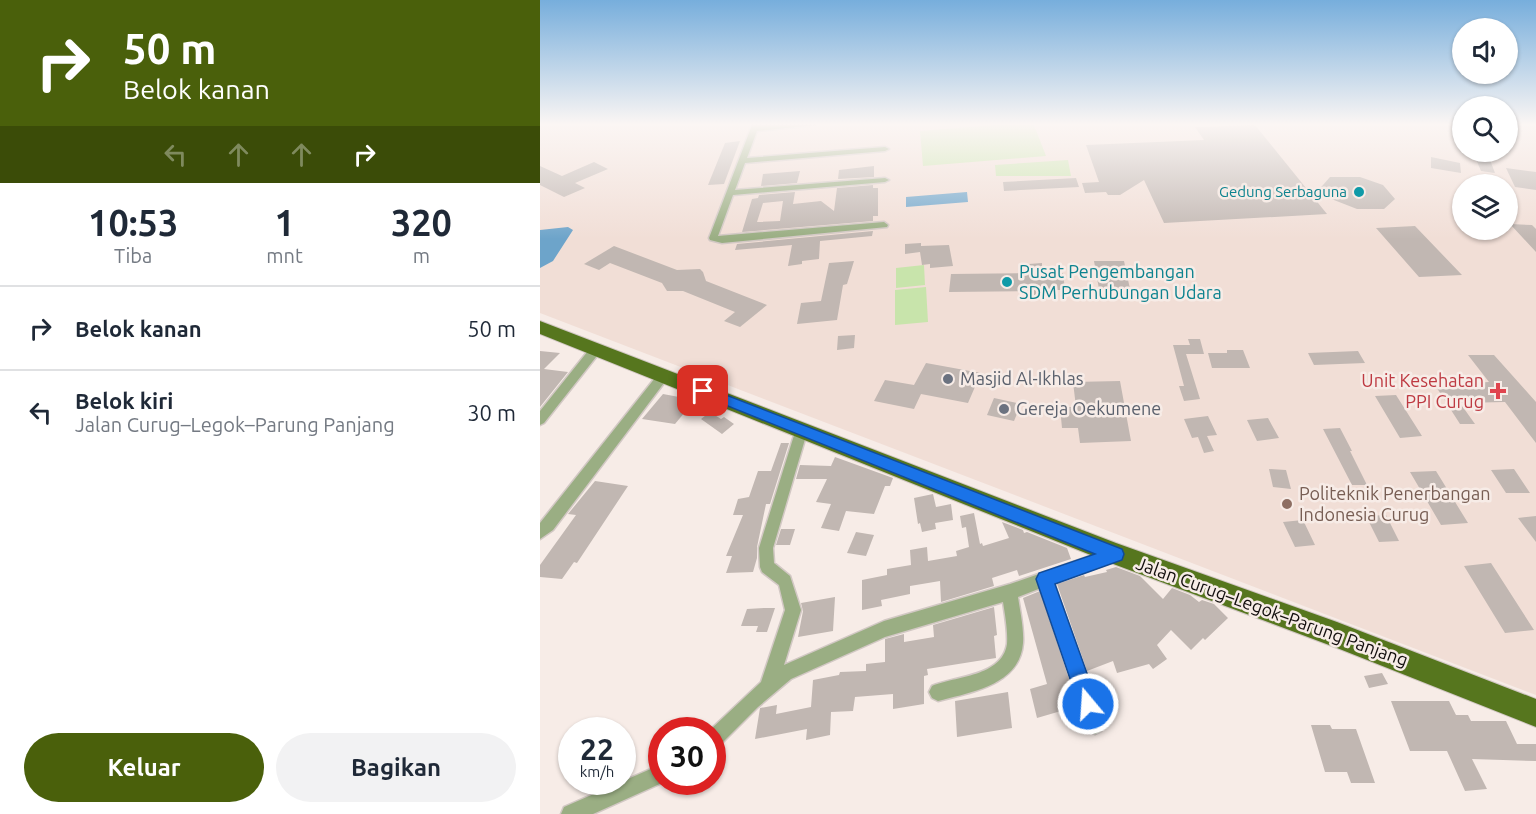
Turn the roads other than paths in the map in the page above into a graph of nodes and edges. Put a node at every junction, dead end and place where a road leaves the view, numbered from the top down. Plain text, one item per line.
1 (742, 163) edge
2 (885, 180) dead end
3 (730, 193) junction
4 (884, 225) dead end
5 (542, 330) edge
6 (596, 349) junction
7 (663, 376) junction
8 (540, 420) edge
9 (802, 429) junction
10 (540, 532) edge
11 (1116, 554) junction
12 (1045, 579) junction
13 (1011, 592) junction
14 (768, 689) junction
15 (938, 692) dead end
16 (1536, 713) edge
17 (1095, 725) dead end
18 (726, 727) edge
19 (648, 779) edge
20 (571, 814) edge

1 - 3 street
2 - 3 street
3 - 4 street
5 - 6 main road, Jalan Curug–Legok–Parung Panjang
6 - 7 main road, Jalan Curug–Legok–Parung Panjang
6 - 8 street
7 - 9 main road, Jalan Curug–Legok–Parung Panjang
7 - 10 street
9 - 11 main road, Jalan Curug–Legok–Parung Panjang
9 - 14 street
11 - 12 street
11 - 16 main road, Jalan Curug–Legok–Parung Panjang
12 - 13 street
12 - 17 street
13 - 14 street
13 - 15 street
14 - 18 street
19 - 20 street

